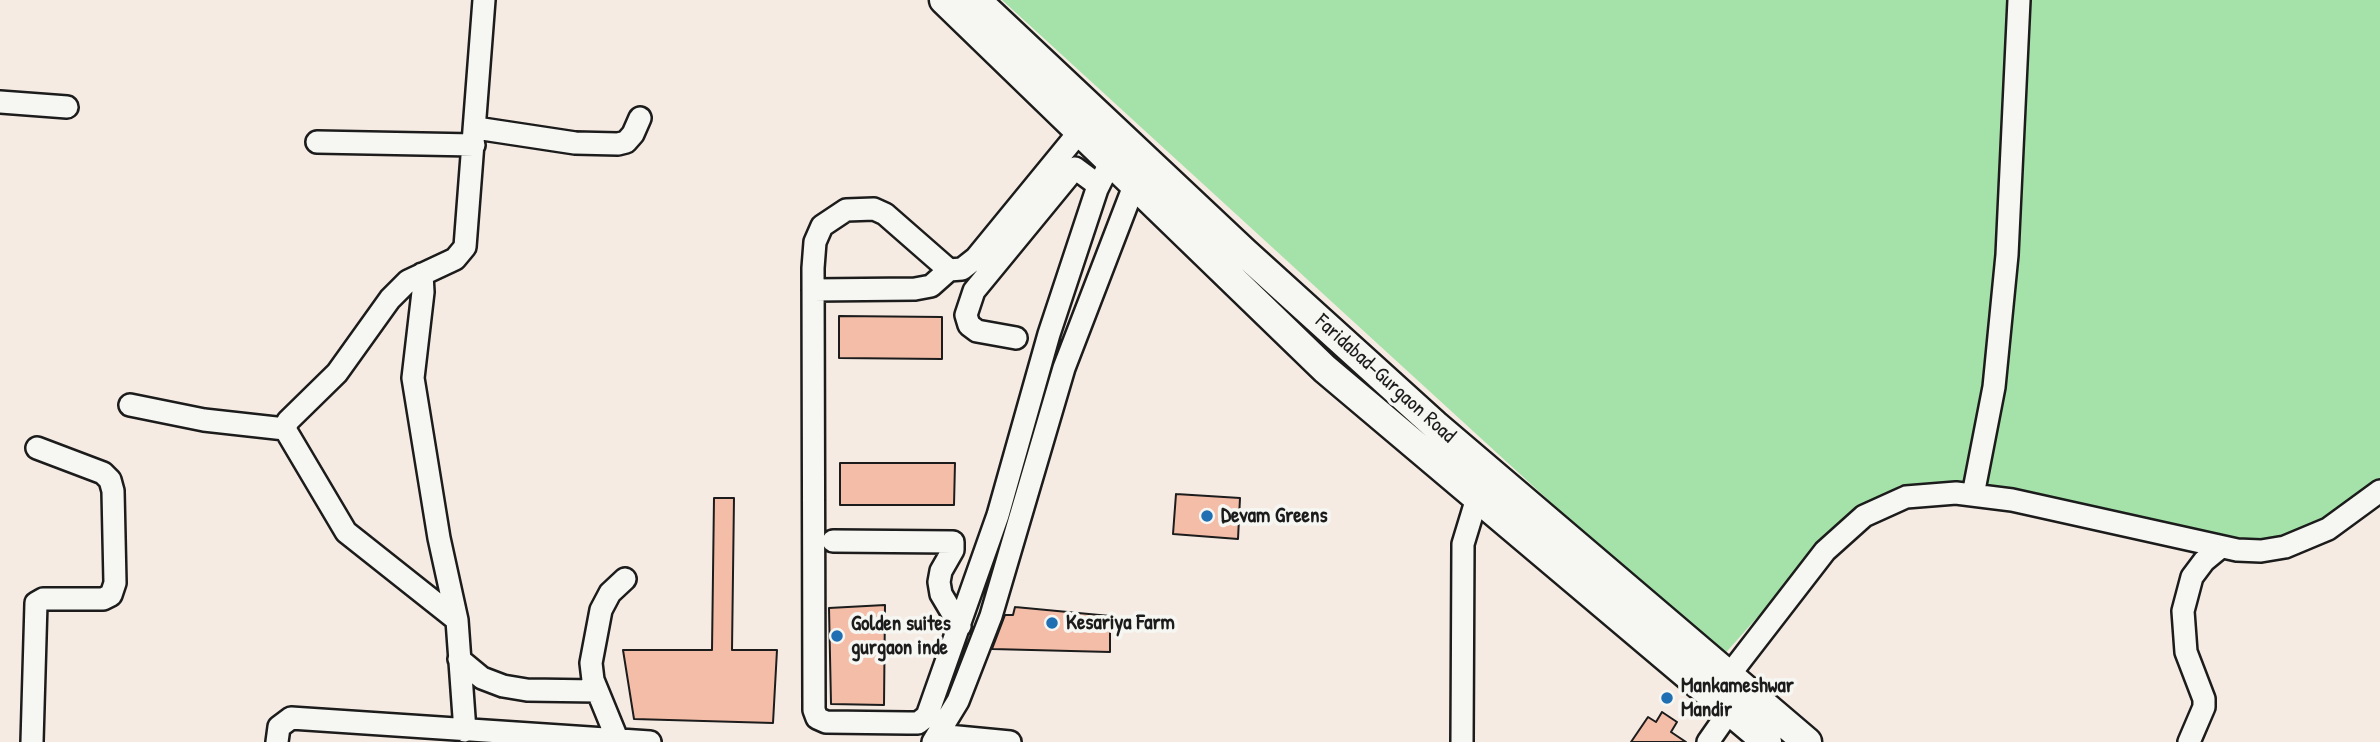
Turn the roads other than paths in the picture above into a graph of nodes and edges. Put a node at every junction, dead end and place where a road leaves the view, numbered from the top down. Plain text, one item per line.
1 (484, 0) edge
2 (944, 0) edge
3 (976, 0) edge
4 (2019, 0) edge
5 (0, 102) edge
6 (67, 107) dead end
7 (640, 118) dead end
8 (1080, 131) junction
9 (475, 137) junction
10 (317, 142) dead end
11 (1104, 174) junction
12 (1134, 186) junction
13 (949, 270) junction
14 (422, 274) junction
15 (813, 290) junction
16 (1016, 338) dead end
17 (130, 405) dead end
18 (285, 429) junction
19 (37, 448) dead end
20 (2380, 491) edge
21 (1973, 495) junction
22 (1477, 498) junction
23 (833, 541) dead end
24 (2221, 547) junction
25 (625, 579) dead end
26 (457, 620) junction
27 (960, 626) junction
28 (459, 659) junction
29 (597, 691) junction
30 (1735, 691) junction
31 (465, 731) junction
32 (935, 738) edge
33 (618, 741) edge
34 (32, 742) edge
35 (278, 742) edge
36 (650, 742) edge
37 (1010, 742) edge
38 (1456, 742) edge
39 (1462, 742) edge
40 (1708, 742) edge
41 (1767, 742) edge
42 (1807, 742) edge
43 (2189, 742) edge

1 - 9 street
2 - 8 main road, Faridabad-Gurgaon Road
3 - 30 main road, Faridabad-Gurgaon Road
4 - 21 street
5 - 6 street
7 - 9 street
8 - 11 main road, Faridabad-Gurgaon Road
8 - 13 street
9 - 10 street
9 - 14 street
11 - 12 main road, Faridabad-Gurgaon Road
11 - 16 street
11 - 27 street
12 - 22 main road, Faridabad-Gurgaon Road
12 - 32 street
13 - 15 street
13 - 15 street
14 - 18 street
14 - 26 street
15 - 27 street
17 - 18 street
18 - 26 street
19 - 34 street
20 - 24 street
21 - 24 street
21 - 30 street
22 - 30 main road, Faridabad-Gurgaon Road
22 - 39 street
23 - 27 street
24 - 43 street
25 - 29 street
26 - 28 street
28 - 29 street
28 - 31 street
29 - 33 street
30 - 40 street
30 - 41 main road, Faridabad-Gurgaon Road
30 - 42 main road, Faridabad-Gurgaon Road
31 - 33 street
31 - 35 street
32 - 37 street
33 - 36 street
38 - 39 street

